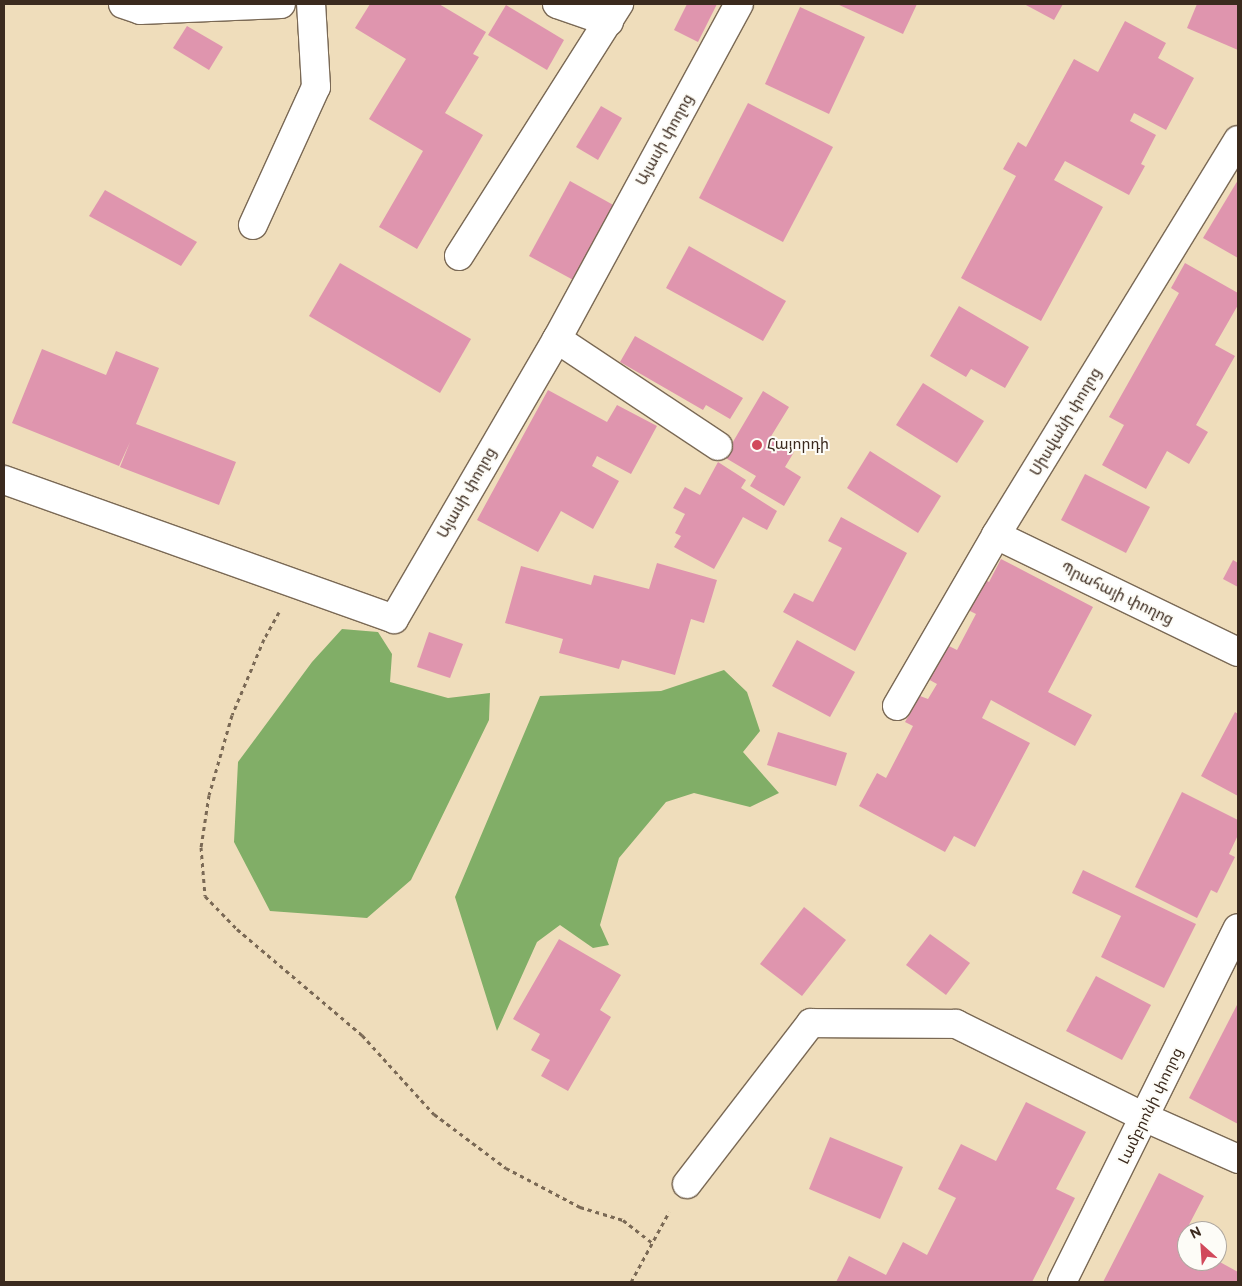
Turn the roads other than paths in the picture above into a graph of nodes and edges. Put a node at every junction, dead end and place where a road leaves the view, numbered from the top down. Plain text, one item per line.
1 (123, 4) edge
2 (281, 4) edge
3 (311, 4) edge
4 (557, 4) edge
5 (740, 4) edge
6 (614, 13) edge
7 (1238, 140) edge
8 (253, 225) dead end
9 (459, 256) dead end
10 (557, 339) junction
11 (718, 446) dead end
12 (4, 480) edge
13 (996, 535) junction
14 (1238, 652) edge
15 (897, 706) dead end
16 (1238, 928) edge
17 (1146, 1118) junction
18 (1238, 1159) edge
19 (687, 1184) road end
20 (1062, 1282) edge

1 - 2 street
3 - 8 street
4 - 6 street
5 - 10 street, Այասի փողոց
6 - 9 street
7 - 13 street, Սիսվանի փողոց
10 - 11 street
10 - 12 street, Այասի փողոց
13 - 14 street, Պրահայի փողոց
13 - 15 street, Սիսվանի փողոց
16 - 17 street, Լամբրոնի փողոց
17 - 18 street
17 - 19 street
17 - 20 street, Լամբրոնի փողոց

